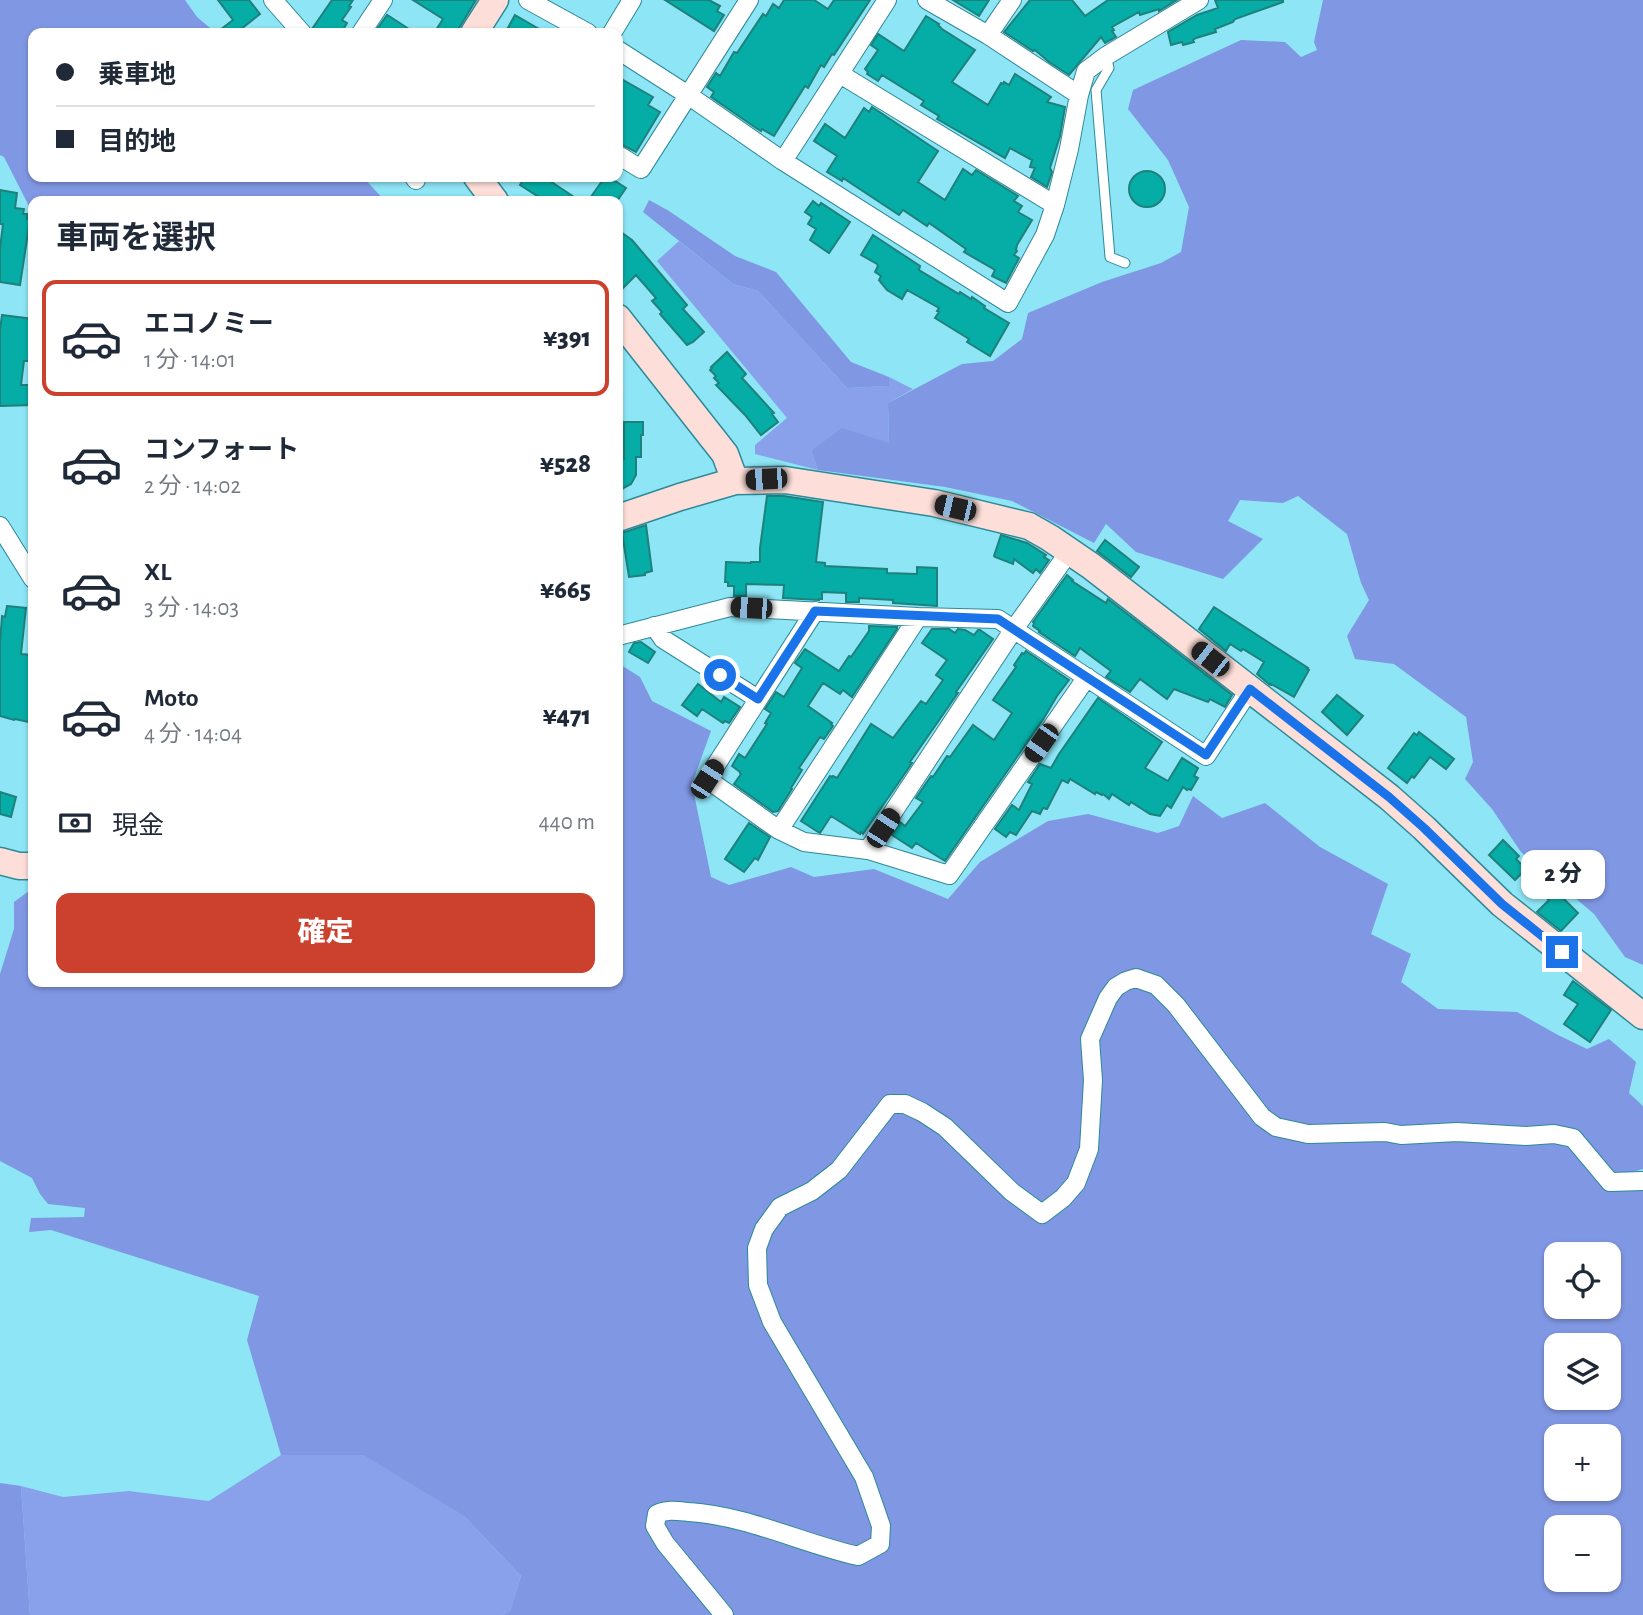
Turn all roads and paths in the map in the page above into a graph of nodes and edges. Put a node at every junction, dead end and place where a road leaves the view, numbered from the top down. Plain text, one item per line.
1 (273, 0) edge
2 (383, 0) edge
3 (495, 0) edge
4 (528, 0) edge
5 (632, 0) edge
6 (749, 0) edge
7 (887, 0) edge
8 (927, 0) edge
9 (1012, 0) edge
10 (1199, 0) edge
11 (298, 28) edge
12 (364, 28) edge
13 (477, 28) edge
14 (579, 28) edge
15 (614, 28) edge
16 (988, 35) junction
17 (623, 53) edge
18 (1106, 56) junction
19 (840, 74) junction
20 (688, 95) junction
21 (1079, 95) junction
22 (623, 158) edge
23 (783, 161) junction
24 (1055, 205) junction
25 (1125, 263) dead end
26 (623, 324) edge
27 (735, 481) junction
28 (623, 516) edge
29 (0, 526) edge
30 (1069, 552) junction
31 (28, 571) edge
32 (815, 611) junction
33 (918, 617) junction
34 (654, 626) junction
35 (1014, 629) junction
36 (623, 635) edge
37 (1087, 677) junction
38 (1250, 689) junction
39 (758, 699) junction
40 (779, 830) junction
41 (868, 850) junction
42 (0, 861) edge
43 (28, 866) edge
44 (1643, 1016) edge
45 (1643, 1181) edge
46 (724, 1615) edge

1 - 11 street
2 - 12 street
3 - 13 street
4 - 14 street
5 - 15 street
6 - 20 street
7 - 19 street
8 - 16 street
9 - 16 street
10 - 18 street
16 - 21 street
17 - 20 street
18 - 21 street
18 - 25 lane
19 - 23 street
19 - 24 street
20 - 22 street
20 - 23 street
21 - 24 street
23 - 24 street
26 - 27 street
27 - 28 street
27 - 30 street
29 - 31 street
30 - 35 street
30 - 38 street
32 - 33 street
32 - 34 street
32 - 39 street
33 - 35 street
33 - 40 street
34 - 36 street
34 - 39 street
35 - 37 street
35 - 41 street
37 - 38 street
37 - 41 street
38 - 44 street
39 - 40 street
40 - 41 street
42 - 43 street
45 - 46 street

